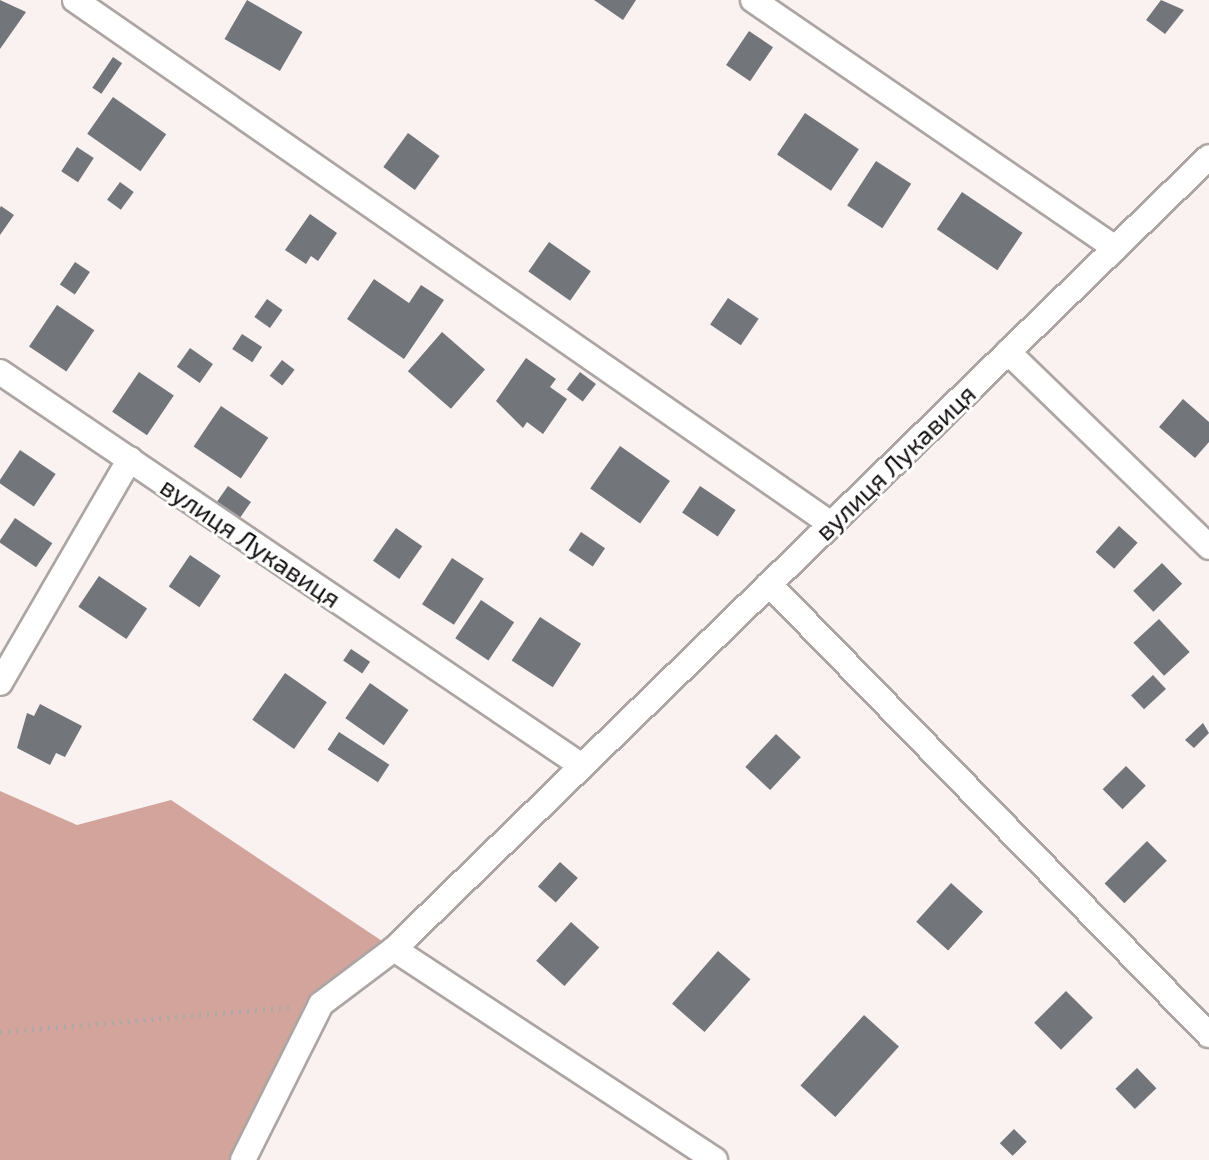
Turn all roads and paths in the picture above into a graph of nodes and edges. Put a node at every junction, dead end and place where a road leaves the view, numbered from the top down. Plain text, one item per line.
1 (75, 0) edge
2 (753, 0) edge
3 (1205, 169) edge
4 (1115, 248) junction
5 (1008, 352) junction
6 (0, 372) edge
7 (130, 459) junction
8 (831, 524) junction
9 (1209, 547) edge
10 (769, 584) junction
11 (0, 683) edge
12 (582, 766) junction
13 (394, 949) junction
14 (321, 1004) junction
15 (0, 1032) edge
16 (1209, 1035) edge
17 (243, 1160) edge
18 (715, 1160) edge

1 - 8 street
2 - 4 street
3 - 4 street, вулиця Лукавиця
4 - 5 street, вулиця Лукавиця
5 - 8 street, вулиця Лукавиця
5 - 9 street
6 - 7 street, вулиця Лукавиця
7 - 11 street
7 - 12 street, вулиця Лукавиця
8 - 10 street, вулиця Лукавиця
10 - 12 street, вулиця Лукавиця
10 - 16 street
12 - 13 street, вулиця Лукавиця
13 - 14 street, вулиця Лукавиця
13 - 18 street
14 - 15 path
14 - 17 street

